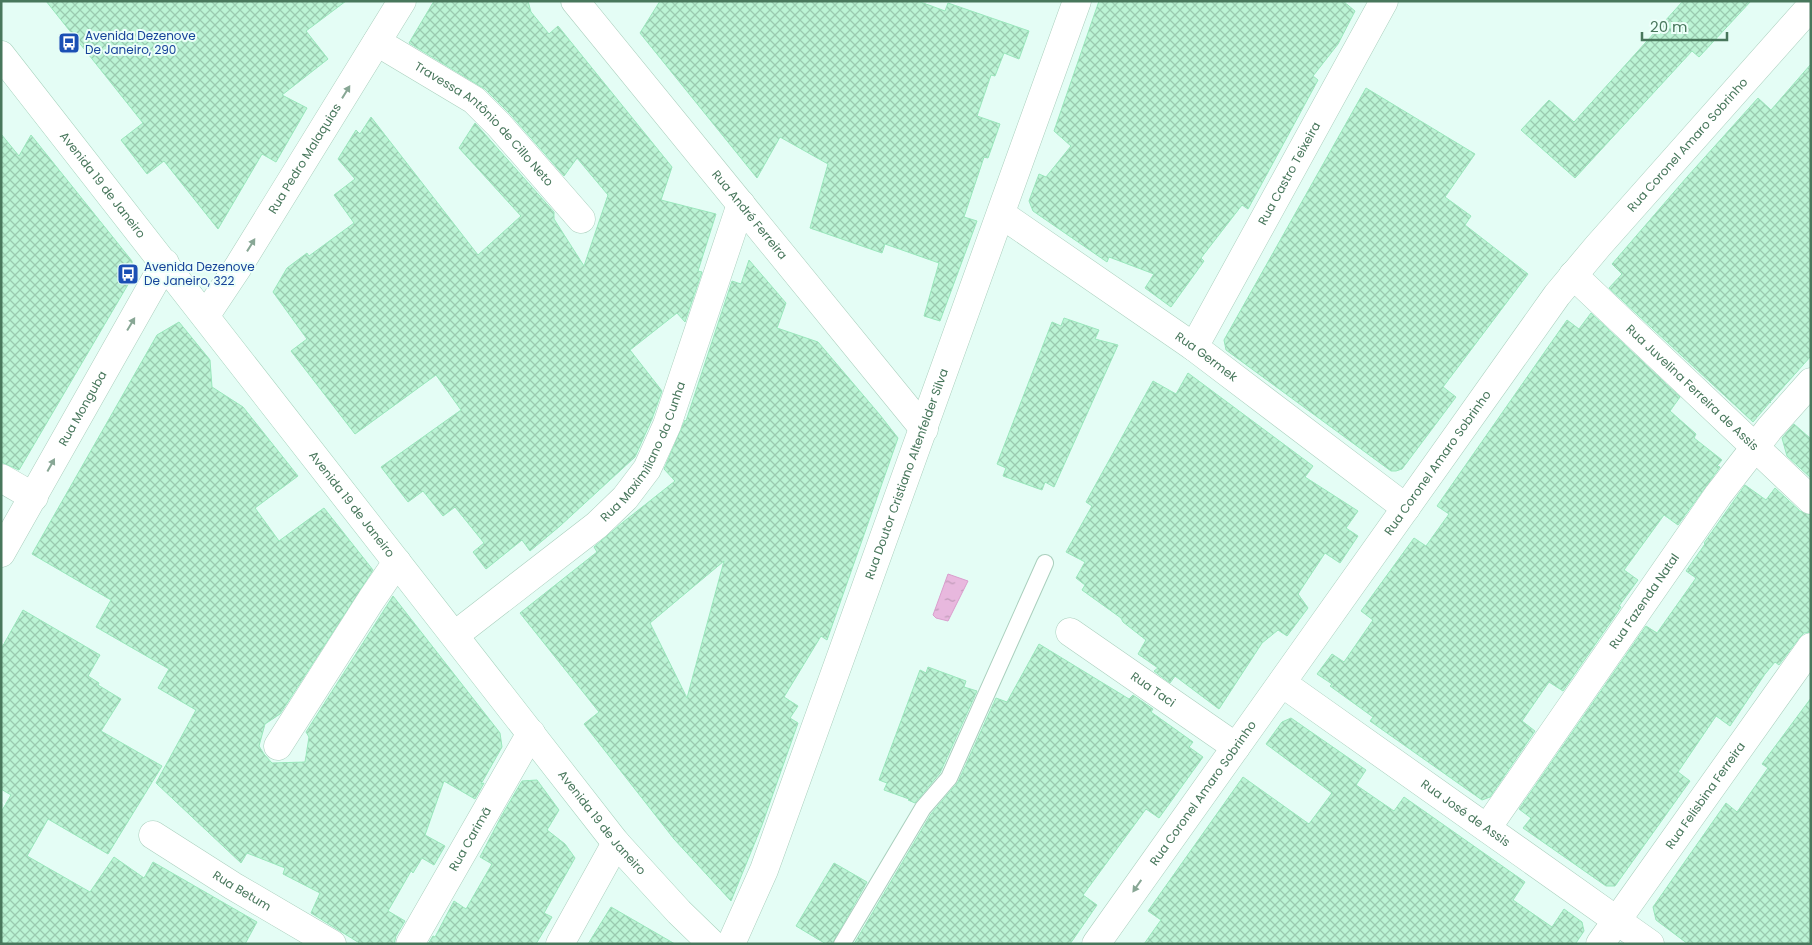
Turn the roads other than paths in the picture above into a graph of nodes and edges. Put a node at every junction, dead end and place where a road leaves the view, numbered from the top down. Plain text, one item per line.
1 (402, 1) edge
2 (575, 1) edge
3 (1077, 1) edge
4 (1384, 1) edge
5 (1811, 6) edge
6 (377, 42) junction
7 (1, 55) edge
8 (741, 204) junction
9 (1002, 214) junction
10 (581, 220) dead end
11 (165, 263) junction
12 (1573, 275) junction
13 (206, 315) junction
14 (1194, 347) junction
15 (1811, 382) edge
16 (924, 430) junction
17 (1755, 447) junction
18 (1, 478) edge
19 (34, 497) junction
20 (1811, 500) edge
21 (1406, 508) junction
22 (1, 553) edge
23 (397, 562) junction
24 (1045, 563) dead end
25 (1070, 632) dead end
26 (455, 635) junction
27 (1811, 647) edge
28 (1282, 684) junction
29 (531, 733) junction
30 (278, 746) dead end
31 (1236, 747) junction
32 (1486, 828) junction
33 (153, 836) dead end
34 (616, 843) junction
35 (1616, 920) junction
36 (332, 944) edge
37 (410, 944) edge
38 (560, 944) edge
39 (712, 944) edge
40 (731, 944) edge
41 (842, 944) edge
42 (1096, 944) edge
43 (1600, 944) edge
44 (1650, 944) edge

1 - 6 street, Rua Pedro Malaquias
2 - 8 street, Rua André Ferreira
3 - 9 street, Rua Doutor Cristiano Altenfelder Silva
4 - 14 street, Rua Castro Teixeira
5 - 12 street, Rua Coronel Amaro Sobrinho
6 - 10 street, Travessa Antônio de Cillo Neto
13 -> 6 street, Rua Pedro Malaquias
7 - 11 street, Avenida 19 de Janeiro
8 - 16 street, Rua André Ferreira
8 - 26 street, Rua Maximiliano da Cunha
9 - 14 street, Rua Germek
9 - 16 street, Rua Doutor Cristiano Altenfelder Silva
11 - 13 street, Avenida 19 de Janeiro
19 -> 11 street, Rua Monguba
12 - 17 street, Rua Juvelina Ferreira de Assis
12 - 21 street, Rua Coronel Amaro Sobrinho
13 - 23 street, Avenida 19 de Janeiro
14 - 21 street, Rua Germek
15 - 17 street, Rua Fazenda Natal
16 - 40 street, Rua Doutor Cristiano Altenfelder Silva
17 - 20 street, Rua Juvelina Ferreira de Assis
17 - 32 street, Rua Fazenda Natal
18 - 19 street
19 - 22 street, Rua Monguba
21 - 28 street, Rua Coronel Amaro Sobrinho
23 - 26 street, Avenida 19 de Janeiro
23 - 30 street
24 - 41 lane
25 - 31 street, Rua Taci
26 - 29 street, Avenida 19 de Janeiro
27 - 35 street, Rua Felisbina Ferreira
28 - 31 street, Rua Coronel Amaro Sobrinho
28 - 32 street, Rua José de Assis
29 - 34 street, Avenida 19 de Janeiro
29 - 37 street, Rua Carimã
31 -> 42 street, Rua Coronel Amaro Sobrinho
32 - 35 street, Rua José de Assis
33 - 36 street, Rua Betum
34 - 38 street
34 - 39 street, Avenida 19 de Janeiro
35 - 43 street, Rua Felisbina Ferreira
35 - 44 street, Rua José de Assis

